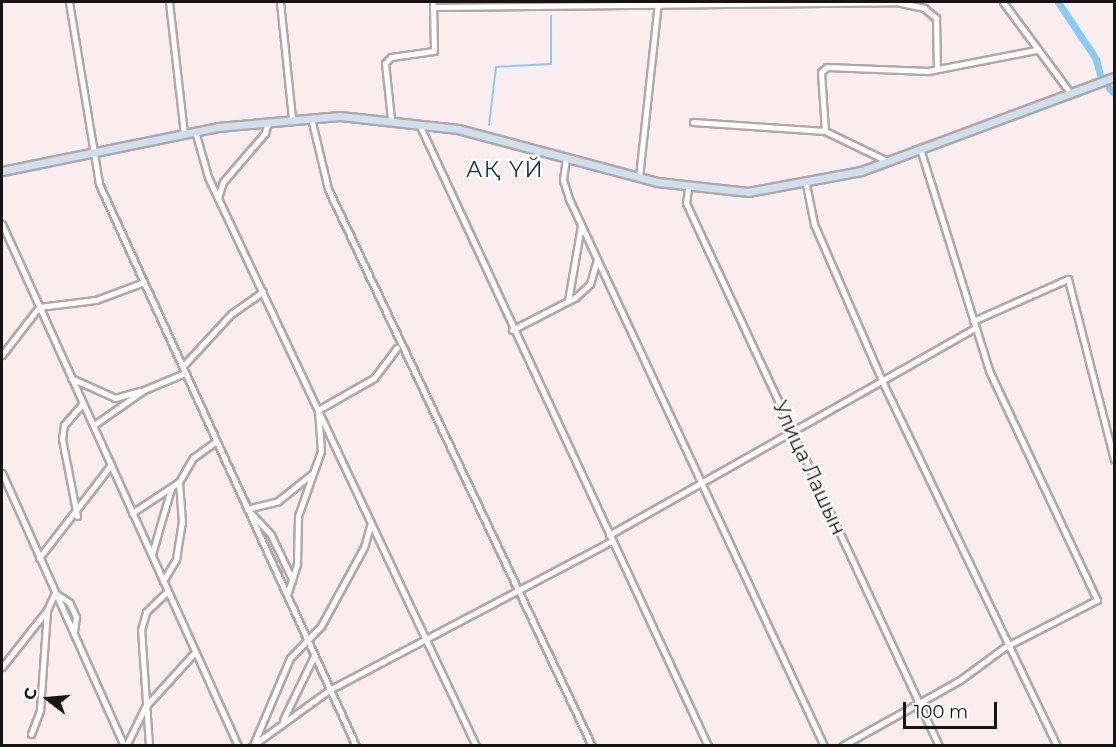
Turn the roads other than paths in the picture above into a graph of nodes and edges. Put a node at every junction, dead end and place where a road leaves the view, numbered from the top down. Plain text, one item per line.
1 (69, 2) edge
2 (170, 2) edge
3 (280, 2) edge
4 (473, 2) edge
5 (548, 2) edge
6 (1003, 2) edge
7 (658, 3) edge
8 (434, 4) edge
9 (468, 7) junction
10 (1036, 50) junction
11 (938, 69) junction
12 (1114, 77) edge
13 (1071, 94) junction
14 (311, 118) junction
15 (292, 119) junction
16 (391, 119) junction
17 (268, 122) junction
18 (419, 122) junction
19 (693, 122) dead end
20 (195, 131) junction
21 (825, 131) junction
22 (184, 134) junction
23 (920, 149) junction
24 (91, 153) junction
25 (566, 158) junction
26 (887, 161) junction
27 (2, 171) edge
28 (639, 177) junction
29 (806, 184) junction
30 (688, 189) junction
31 (218, 198) junction
32 (2, 224) edge
33 (581, 226) junction
34 (597, 260) junction
35 (144, 282) junction
36 (262, 292) junction
37 (568, 301) junction
38 (39, 307) junction
39 (973, 321) junction
40 (975, 328) junction
41 (512, 330) junction
42 (397, 348) dead end
43 (2, 355) edge
44 (183, 366) junction
45 (185, 373) junction
46 (71, 378) junction
47 (883, 383) junction
48 (144, 390) junction
49 (83, 403) junction
50 (318, 410) junction
51 (94, 425) junction
52 (794, 435) junction
53 (331, 438) junction
54 (216, 441) junction
55 (321, 450) junction
56 (1114, 459) edge
57 (111, 465) junction
58 (316, 470) junction
59 (2, 473) edge
60 (179, 482) junction
61 (702, 484) junction
62 (171, 488) junction
63 (247, 509) junction
64 (132, 513) junction
65 (77, 516) junction
66 (371, 522) junction
67 (610, 538) junction
68 (152, 555) junction
69 (39, 558) junction
70 (292, 579) junction
71 (163, 581) junction
72 (519, 590) junction
73 (168, 591) junction
74 (55, 593) junction
75 (286, 596) junction
76 (47, 610) junction
77 (426, 639) junction
78 (308, 641) junction
79 (1005, 647) junction
80 (195, 652) junction
81 (314, 656) junction
82 (2, 667) edge
83 (329, 690) junction
84 (918, 701) junction
85 (145, 707) junction
86 (282, 721) junction
87 (31, 734) dead end
88 (253, 745) edge
89 (125, 746) edge
90 (149, 746) edge
91 (238, 746) edge
92 (356, 746) edge
93 (476, 746) edge
94 (592, 746) edge
95 (708, 746) edge
96 (824, 746) edge
97 (842, 746) edge
98 (939, 746) edge
99 (1057, 746) edge

1 - 24 street
2 - 22 street
3 - 15 street
4 - 9 street
5 - 7 street
5 - 9 street
6 - 10 street
7 - 11 street
7 - 28 street
8 - 9 street
8 - 16 street
10 - 11 street
10 - 13 street
11 - 21 street
12 - 13 main road
13 - 23 main road
14 - 15 main road
14 - 16 main road
14 - 72 street
15 - 17 main road
16 - 18 main road
17 - 20 main road
17 - 31 street
18 - 25 main road
18 - 41 street
19 - 21 street
20 - 22 main road
20 - 31 street
21 - 26 street
22 - 24 main road
23 - 26 main road
23 - 39 street
24 - 27 main road
24 - 35 street
25 - 28 main road
25 - 33 street
26 - 29 main road
28 - 30 main road
29 - 30 main road
29 - 47 street
30 - 52 street, Улица Лашын
31 - 36 street
32 - 38 street
33 - 34 street
33 - 37 street
34 - 37 street
34 - 61 street
35 - 38 street
35 - 44 street
36 - 44 street
36 - 50 street
37 - 41 street
38 - 43 street
38 - 46 street
39 - 40 street
39 - 56 street
40 - 47 street
40 - 79 street
41 - 67 street
42 - 50 street
44 - 45 street
45 - 48 street
45 - 54 street
46 - 48 street
46 - 49 street
47 - 52 street
47 - 79 street
48 - 51 street
49 - 51 street
49 - 65 street
50 - 53 street
50 - 55 street
51 - 57 street
52 - 61 street
52 - 84 street, Улица Лашын
53 - 55 street
53 - 66 street
54 - 60 street
54 - 63 street
55 - 58 street
57 - 64 street
57 - 65 street
58 - 63 street
58 - 70 street
59 - 69 street
60 - 62 street
60 - 71 street
61 - 67 street
61 - 96 street
62 - 64 street
62 - 68 street
63 - 70 street
63 - 75 street
64 - 68 street
65 - 69 street
66 - 77 street
66 - 78 street
67 - 72 street
67 - 95 street
68 - 71 street
69 - 74 street
70 - 75 street
71 - 73 street
72 - 77 street
72 - 94 street
73 - 80 street
73 - 85 street
74 - 76 street
74 - 89 street
75 - 78 street
76 - 82 street
76 - 87 street
77 - 83 street
77 - 93 street
78 - 81 street
78 - 88 street
79 - 84 street
79 - 99 street
80 - 85 street
80 - 91 street
81 - 83 street
81 - 86 street
83 - 86 street
83 - 92 street
84 - 97 street
84 - 98 street, Улица Лашын
85 - 89 street
85 - 90 street
86 - 88 street

